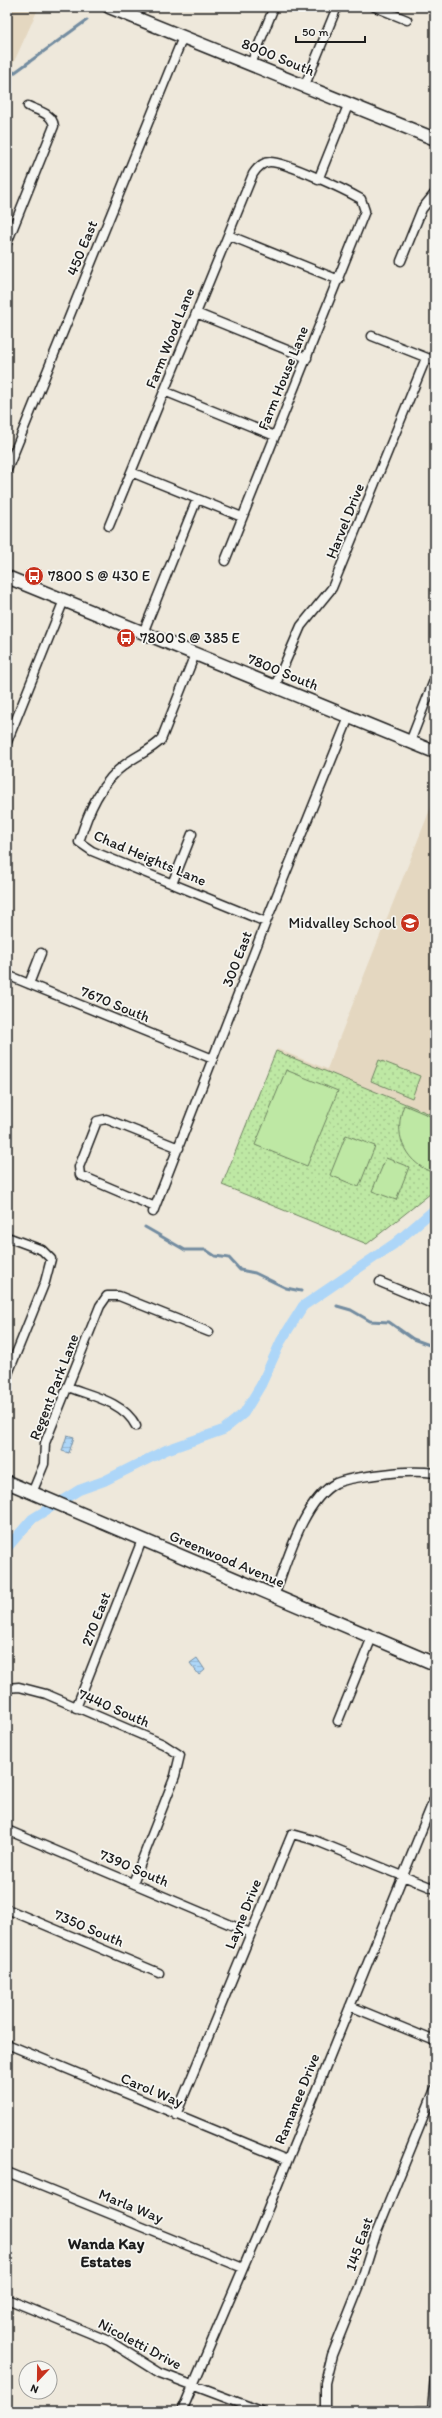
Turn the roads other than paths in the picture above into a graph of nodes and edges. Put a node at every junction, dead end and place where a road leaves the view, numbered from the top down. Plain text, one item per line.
1 (109, 7) edge
2 (274, 7) edge
3 (337, 7) edge
4 (375, 7) edge
5 (407, 20) dead end
6 (183, 37) junction
7 (250, 64) junction
8 (305, 86) junction
9 (349, 103) junction
10 (28, 106) dead end
11 (435, 138) edge
12 (318, 180) junction
13 (435, 193) edge
14 (228, 235) junction
15 (7, 243) edge
16 (401, 261) dead end
17 (339, 280) junction
18 (196, 313) junction
19 (372, 336) dead end
20 (307, 358) junction
21 (426, 358) junction
22 (435, 361) edge
23 (164, 390) junction
24 (275, 436) junction
25 (7, 470) edge
26 (131, 472) junction
27 (197, 499) junction
28 (242, 517) junction
29 (108, 526) dead end
30 (225, 561) dead end
31 (7, 577) edge
32 (64, 600) junction
33 (143, 633) junction
34 (196, 654) junction
35 (435, 678) edge
36 (275, 686) junction
37 (350, 718) junction
38 (7, 742) edge
39 (410, 742) junction
40 (435, 752) edge
41 (192, 834) dead end
42 (172, 884) junction
43 (266, 922) junction
44 (41, 953) dead end
45 (7, 975) edge
46 (29, 984) junction
47 (213, 1059) junction
48 (179, 1148) junction
49 (7, 1237) edge
50 (380, 1282) dead end
51 (435, 1305) edge
52 (209, 1332) dead end
53 (7, 1376) edge
54 (68, 1386) junction
55 (136, 1426) dead end
56 (435, 1473) edge
57 (7, 1482) edge
58 (37, 1495) junction
59 (142, 1540) junction
60 (274, 1596) junction
61 (372, 1637) junction
62 (435, 1664) edge
63 (7, 1688) edge
64 (76, 1708) junction
65 (338, 1721) dead end
66 (435, 1798) edge
67 (7, 1830) edge
68 (402, 1876) junction
69 (132, 1883) junction
70 (435, 1890) edge
71 (7, 1909) edge
72 (250, 1933) junction
73 (159, 1973) dead end
74 (350, 2006) junction
75 (435, 2041) edge
76 (7, 2044) edge
77 (435, 2089) edge
78 (176, 2115) junction
79 (287, 2160) junction
80 (7, 2172) edge
81 (243, 2268) junction
82 (7, 2299) edge
83 (435, 2376) edge
84 (193, 2385) junction
85 (182, 2411) edge
86 (261, 2411) edge
87 (325, 2411) edge
88 (417, 2411) edge
89 (434, 2411) edge

1 - 6 street, 8000 South
2 - 7 street
3 - 8 street
4 - 5 street
6 - 7 street, 8000 South
6 - 25 street, 450 East
7 - 8 street, 8000 South
8 - 9 street, 8000 South
9 - 11 street, 8000 South
9 - 12 street
10 - 15 street
12 - 14 street, Farm Wood Lane
12 - 17 street, Farm House Lane
13 - 16 street
14 - 17 street
14 - 18 street, Farm Wood Lane
17 - 20 street, Farm House Lane
18 - 20 street
18 - 23 street, Farm Wood Lane
19 - 21 street
20 - 24 street, Farm House Lane
21 - 22 street
21 - 36 street, Harvel Drive
23 - 24 street
23 - 26 street, Farm Wood Lane
24 - 28 street, Farm House Lane
26 - 27 street
26 - 29 street, Farm Wood Lane
27 - 28 street
27 - 33 street
28 - 30 street, Farm House Lane
31 - 32 street, 7800 South
32 - 33 street, 7800 South
32 - 38 street
33 - 34 street, 7800 South
34 - 36 street, 7800 South
34 - 42 street, Chad Heights Lane
35 - 39 street
36 - 37 street, 7800 South
37 - 39 street, 7800 South
37 - 43 street, 300 East
39 - 40 street, 7800 South
41 - 42 street
42 - 43 street, Chad Heights Lane
43 - 47 street, 300 East
44 - 46 street
45 - 46 street, 7670 South
46 - 47 street, 7670 South
47 - 48 street, 300 East
48 - 48 street, 300 East
49 - 53 street
50 - 51 street
52 - 54 street, Regent Park Lane
54 - 55 street
54 - 58 street, Regent Park Lane
56 - 60 street
57 - 58 street, Greenwood Avenue
58 - 59 street, Greenwood Avenue
59 - 60 street, Greenwood Avenue
59 - 64 street, 270 East
60 - 61 street, Greenwood Avenue
61 - 62 street, Greenwood Avenue
61 - 65 street
63 - 64 street, 7440 South
64 - 69 street, 7440 South
66 - 68 street, Ramanee Drive
67 - 69 street, 7390 South
68 - 70 street
68 - 72 street, Layne Drive
68 - 74 street, Ramanee Drive
69 - 72 street, 7390 South
71 - 73 street, 7350 South
72 - 78 street, Layne Drive
74 - 75 street
74 - 79 street, Ramanee Drive
76 - 78 street, Carol Way
77 - 87 street, 145 East
78 - 79 street, Carol Way
79 - 81 street, Ramanee Drive
80 - 81 street, Marla Way
81 - 84 street, Ramanee Drive
82 - 84 street, Nicoletti Drive
83 - 89 street
84 - 85 street, Ramanee Drive
84 - 86 street, Nicoletti Drive
88 - 89 street

